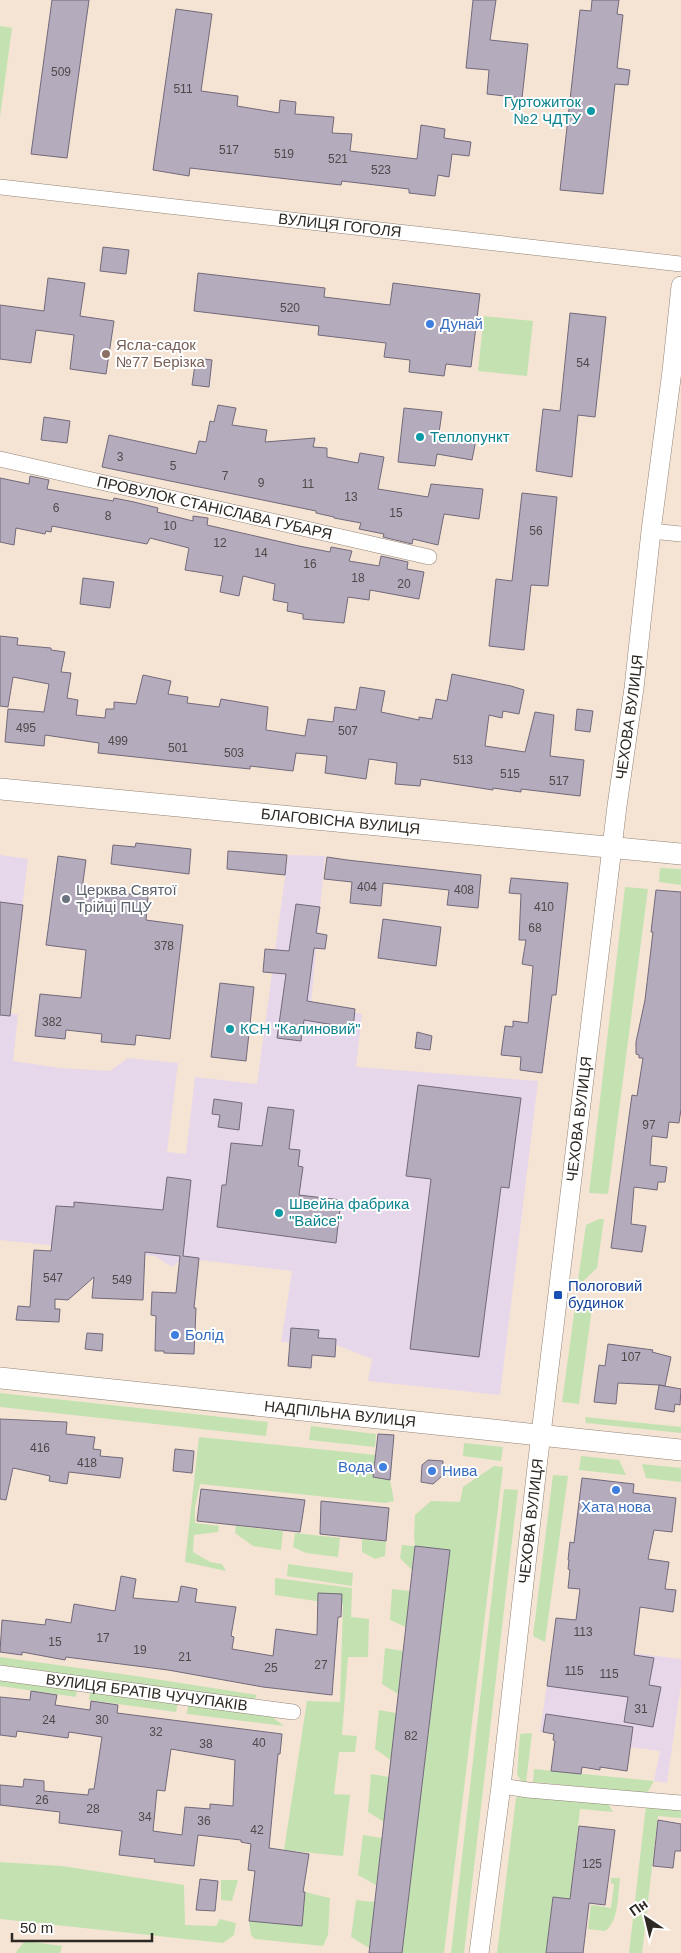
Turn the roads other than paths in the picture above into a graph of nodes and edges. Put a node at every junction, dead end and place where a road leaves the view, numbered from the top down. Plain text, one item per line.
1 (0, 187) edge
2 (681, 264) edge
3 (681, 286) edge
4 (0, 459) edge
5 (651, 530) junction
6 (681, 534) edge
7 (429, 557) dead end
8 (0, 789) edge
9 (612, 846) junction
10 (681, 854) edge
11 (0, 1378) edge
12 (541, 1436) junction
13 (681, 1450) edge
14 (0, 1673) edge
15 (293, 1712) dead end
16 (501, 1786) junction
17 (681, 1802) edge
18 (479, 1953) edge

1 - 2 street, ВУЛИЦЯ ГОГОЛЯ
3 - 5 street, ЧЕХОВА ВУЛИЦЯ
4 - 7 street, ПРОВУЛОК СТАНІСЛАВА ГУБАРЯ
5 - 6 street
5 - 9 street, ЧЕХОВА ВУЛИЦЯ
8 - 9 main road, БЛАГОВІСНА ВУЛИЦЯ
9 - 10 main road, БЛАГОВІСНА ВУЛИЦЯ
9 - 12 street, ЧЕХОВА ВУЛИЦЯ
11 - 12 main road, НАДПІЛЬНА ВУЛИЦЯ
12 - 13 main road, НАДПІЛЬНА ВУЛИЦЯ
12 - 16 street, ЧЕХОВА ВУЛИЦЯ
14 - 15 street, ВУЛИЦЯ БРАТІВ ЧУЧУПАКІВ
16 - 17 street
16 - 18 street, ЧЕХОВА ВУЛИЦЯ

